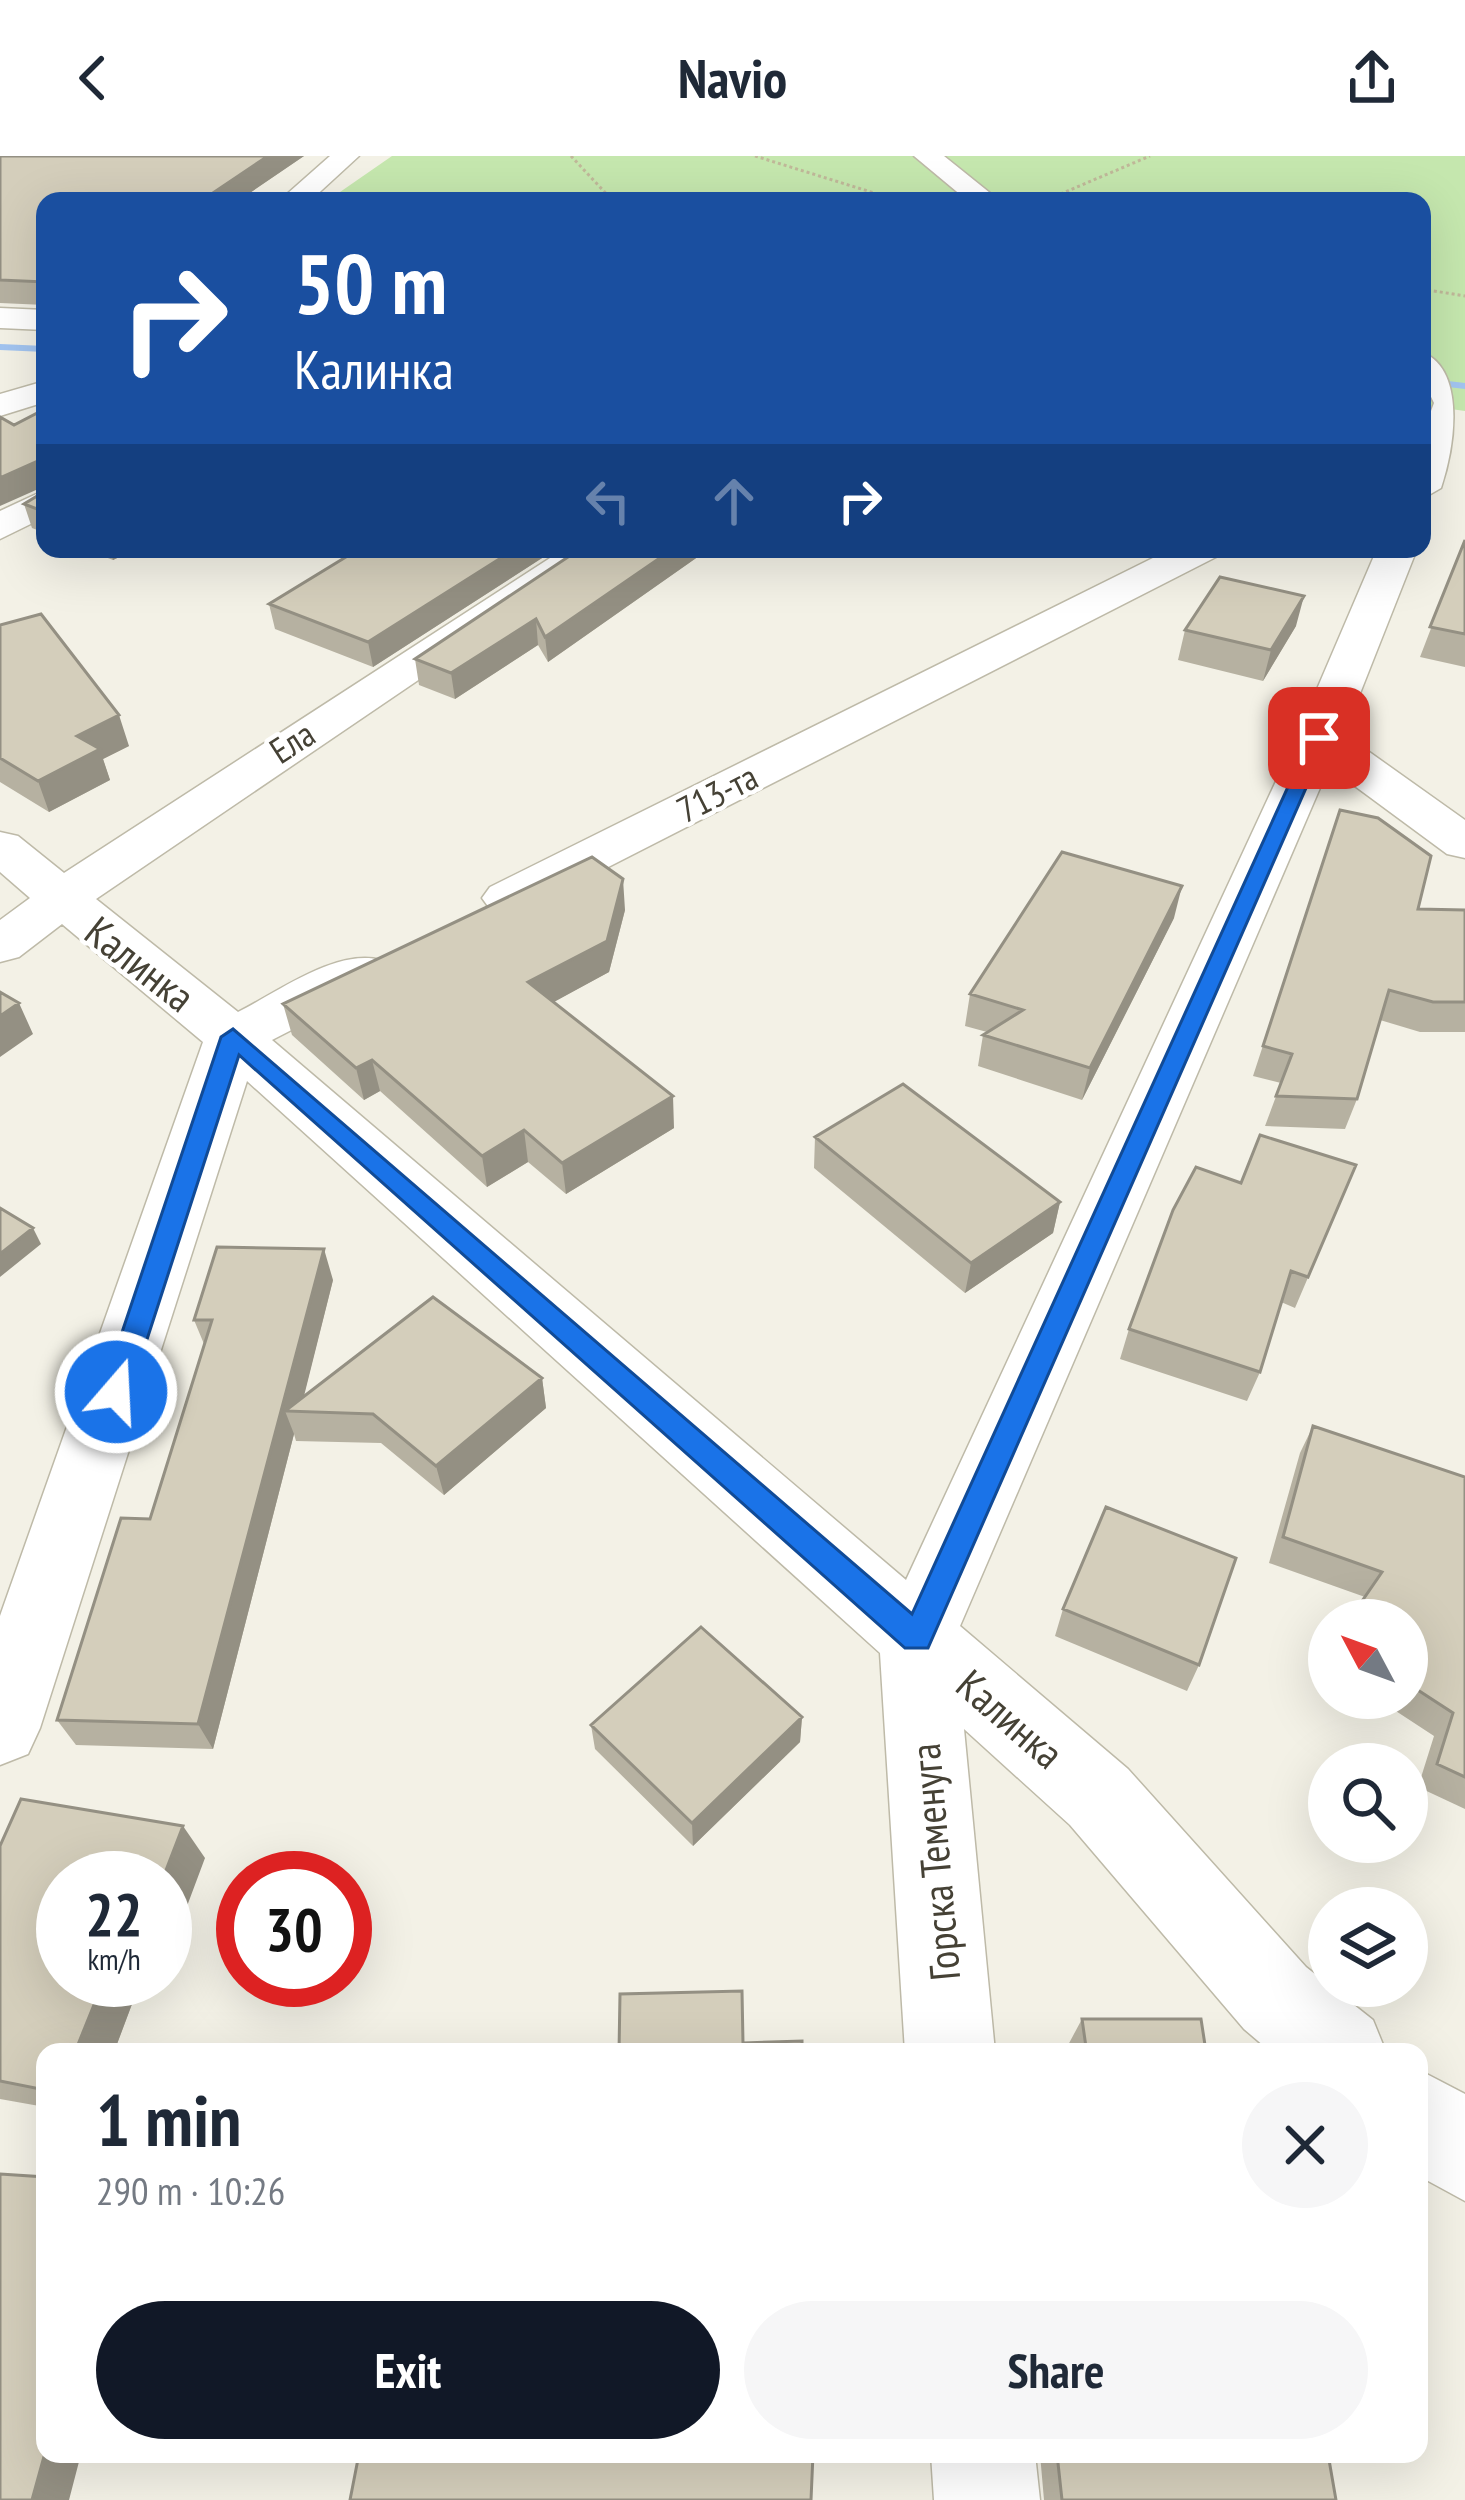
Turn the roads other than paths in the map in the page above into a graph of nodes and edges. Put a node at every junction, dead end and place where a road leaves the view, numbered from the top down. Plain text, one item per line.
1 (346, 156) edge
2 (927, 156) edge
3 (303, 192) edge
4 (974, 192) edge
5 (0, 318) edge
6 (36, 320) edge
7 (36, 394) edge
8 (0, 405) edge
9 (1439, 407) edge
10 (1431, 445) edge
11 (36, 506) edge
12 (0, 527) edge
13 (577, 558) edge
14 (1184, 558) edge
15 (1393, 558) edge
16 (1319, 738) junction
17 (1465, 843) edge
18 (0, 848) edge
19 (59, 900) junction
20 (464, 920) edge
21 (0, 945) edge
22 (401, 952) edge
23 (233, 1037) junction
24 (916, 1638) junction
25 (0, 1728) edge
26 (949, 2043) edge
27 (1330, 2043) edge
28 (1428, 2123) edge
29 (1465, 2154) edge
30 (984, 2463) edge
31 (986, 2500) edge

1 - 3 street
2 - 4 street
5 - 6 street
7 - 8 street
9 - 10 street
11 - 12 street
13 - 19 street, Ела
14 - 20 street, 713-та
15 - 16 street, Горска Теменуга
16 - 17 street
16 - 24 street, Горска Теменуга
18 - 19 street, Калинка
19 - 21 street, Ела
19 - 23 street, Калинка
22 - 23 street
23 - 24 street, Калинка
23 - 25 street
24 - 26 street, Горска Теменуга
24 - 27 street, Калинка
28 - 29 street
30 - 31 street

